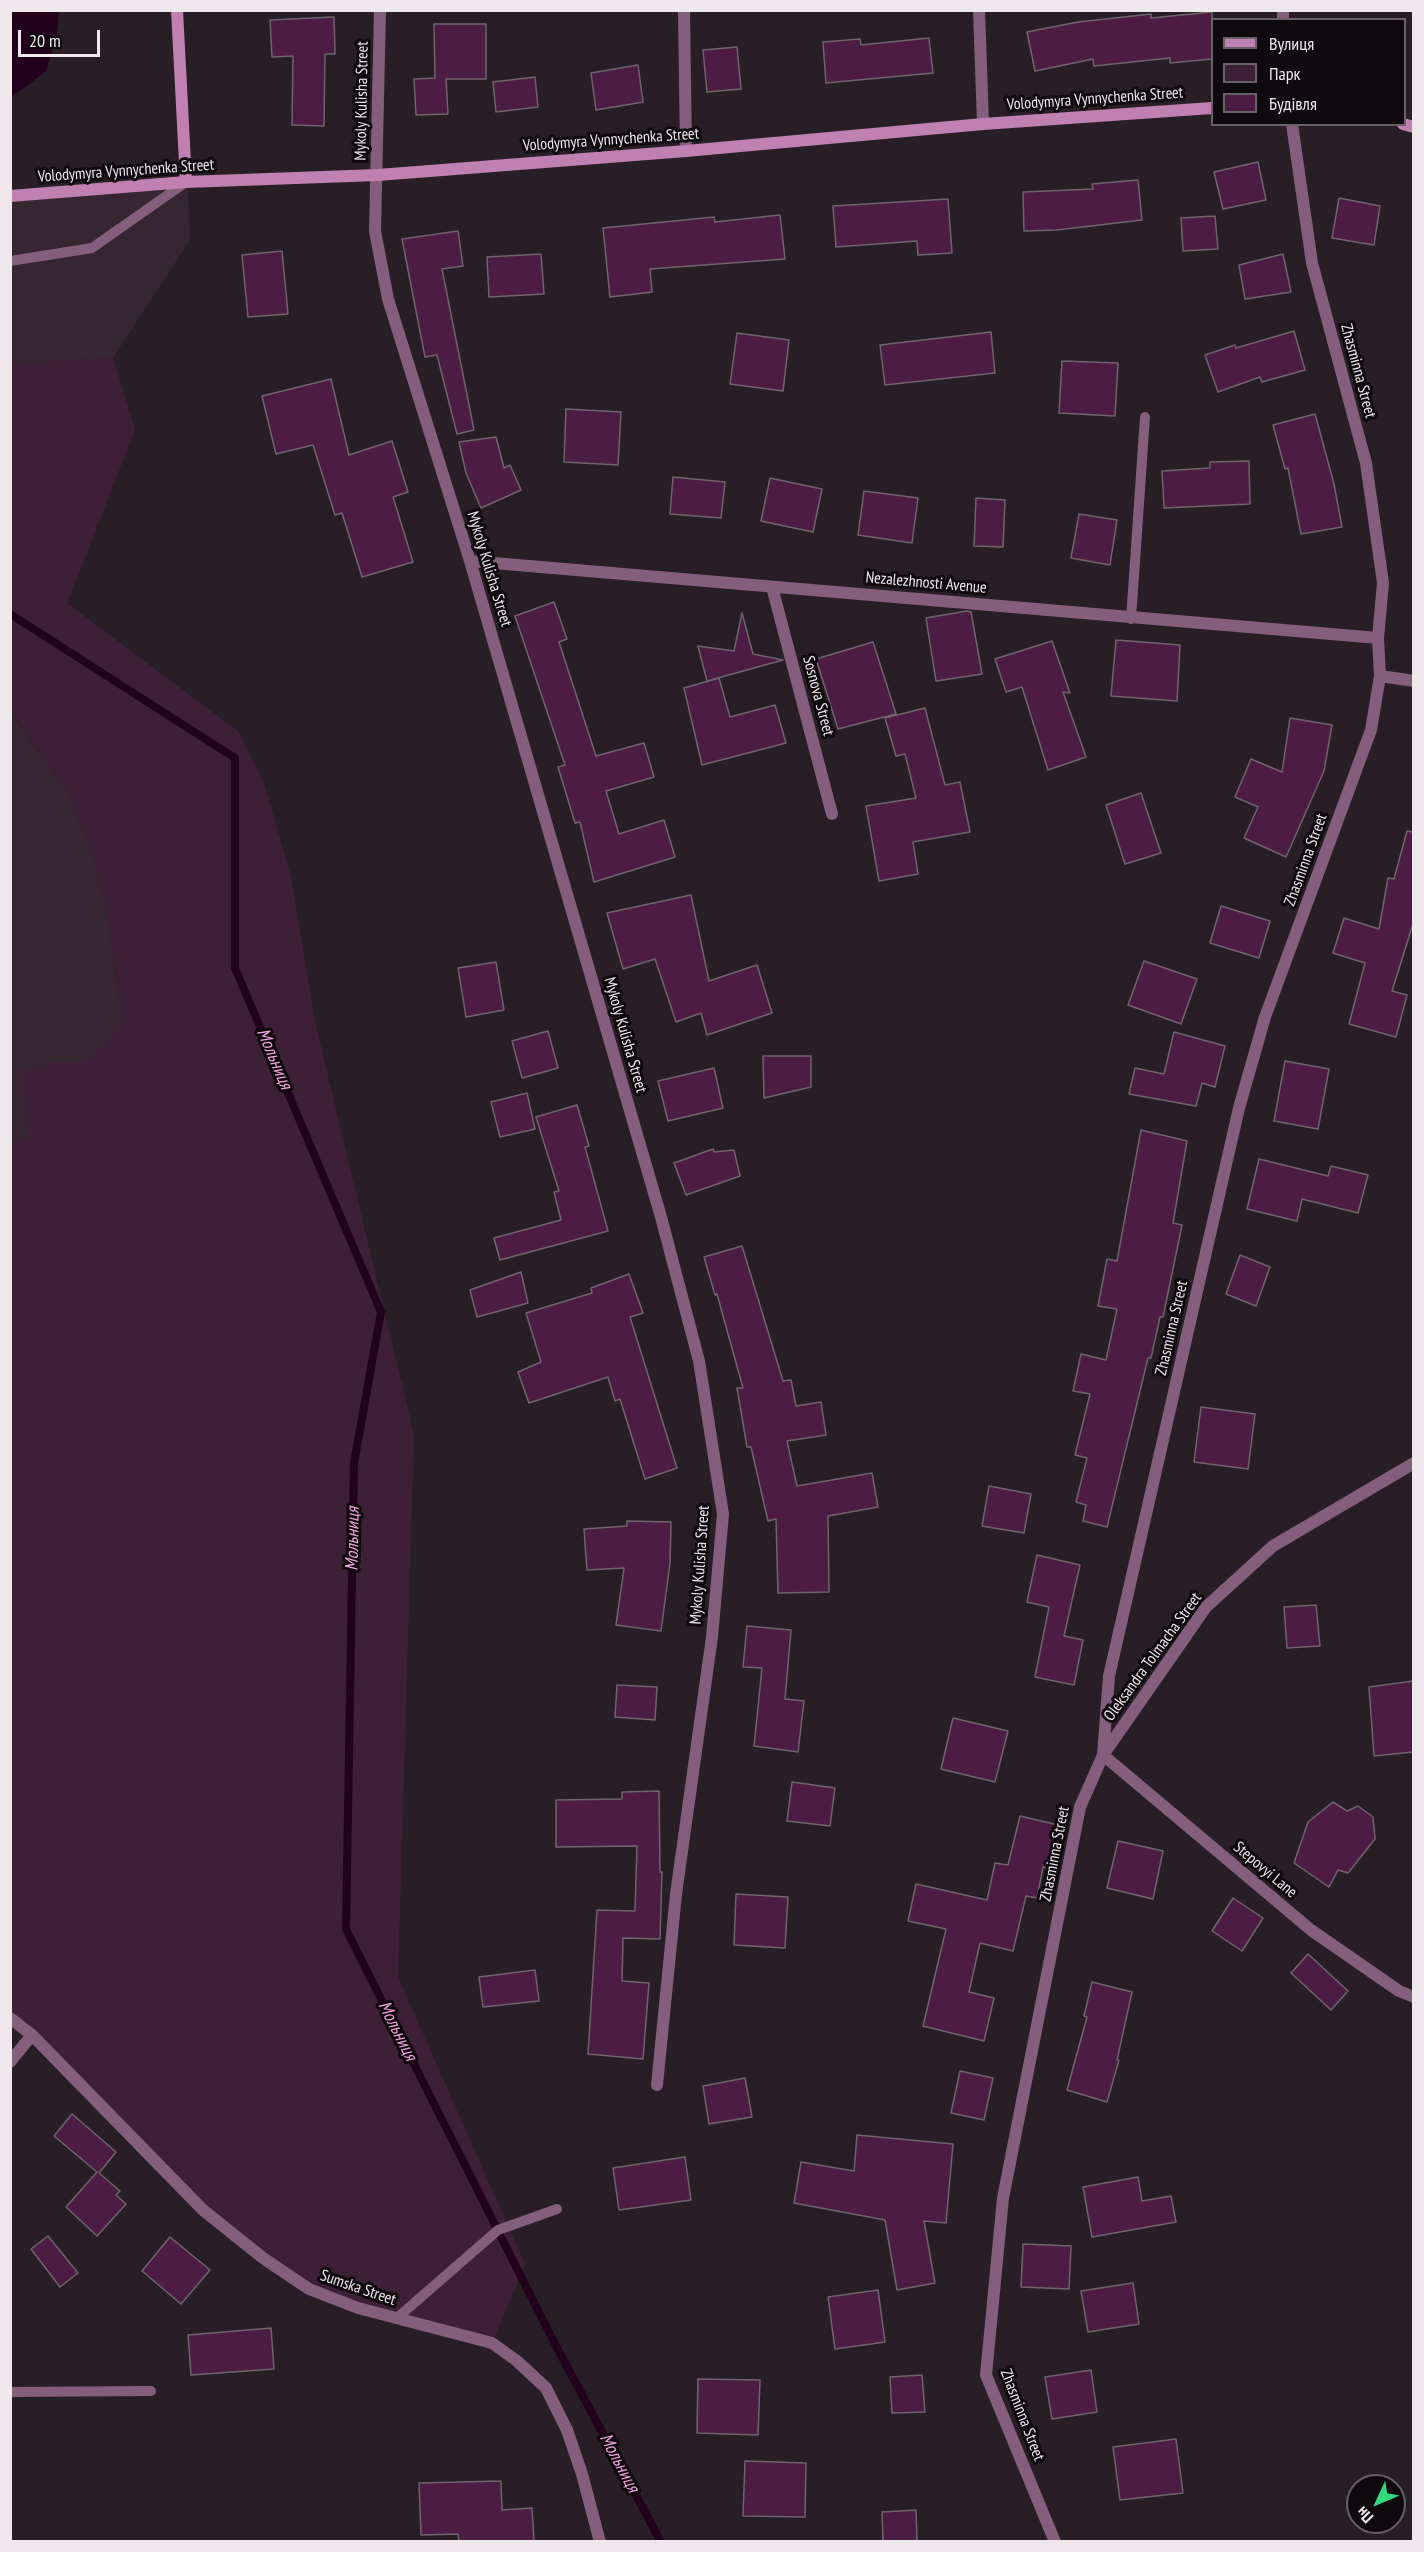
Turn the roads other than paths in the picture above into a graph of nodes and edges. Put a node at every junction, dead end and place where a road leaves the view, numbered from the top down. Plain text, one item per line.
1 (177, 10) edge
2 (380, 10) edge
3 (684, 10) edge
4 (979, 10) edge
5 (1211, 108) edge
6 (983, 124) junction
7 (1292, 126) edge
8 (686, 151) junction
9 (378, 175) junction
10 (186, 182) junction
11 (10, 196) edge
12 (10, 261) edge
13 (1145, 417) dead end
14 (470, 561) junction
15 (772, 587) junction
16 (1131, 619) junction
17 (1378, 638) junction
18 (1380, 676) junction
19 (1413, 681) edge
20 (832, 814) dead end
21 (1413, 1463) edge
22 (1103, 1755) junction
23 (1413, 1997) edge
24 (10, 2018) edge
25 (32, 2035) junction
26 (10, 2062) edge
27 (657, 2085) dead end
28 (557, 2209) dead end
29 (397, 2318) junction
30 (152, 2391) dead end
31 (10, 2392) edge
32 (600, 2541) edge
33 (1055, 2541) edge

1 - 10 main road
2 - 9 street, Mykoly Kulisha Street
3 - 8 street
4 - 6 street
5 - 6 main road, Volodymyra Vynnychenka Street
6 - 8 main road, Volodymyra Vynnychenka Street
7 - 17 street, Zhasminna Street
8 - 9 main road, Volodymyra Vynnychenka Street
9 - 10 main road, Volodymyra Vynnychenka Street
9 - 14 street, Mykoly Kulisha Street
10 - 11 main road, Volodymyra Vynnychenka Street
10 - 12 lane
13 - 16 lane
14 - 15 street, Nezalezhnosti Avenue
14 - 27 street, Mykoly Kulisha Street
15 - 16 street, Nezalezhnosti Avenue
15 - 20 street, Sosnova Street
16 - 17 street, Nezalezhnosti Avenue
17 - 18 street, Zhasminna Street
18 - 19 street
18 - 22 street, Zhasminna Street
21 - 22 street, Oleksandra Tolmacha Street
22 - 23 street, Stepovyi Lane
22 - 33 street, Zhasminna Street
24 - 25 street, Sumska Street
25 - 26 street
25 - 29 street, Sumska Street
28 - 29 lane
29 - 32 street, Sumska Street
30 - 31 lane

